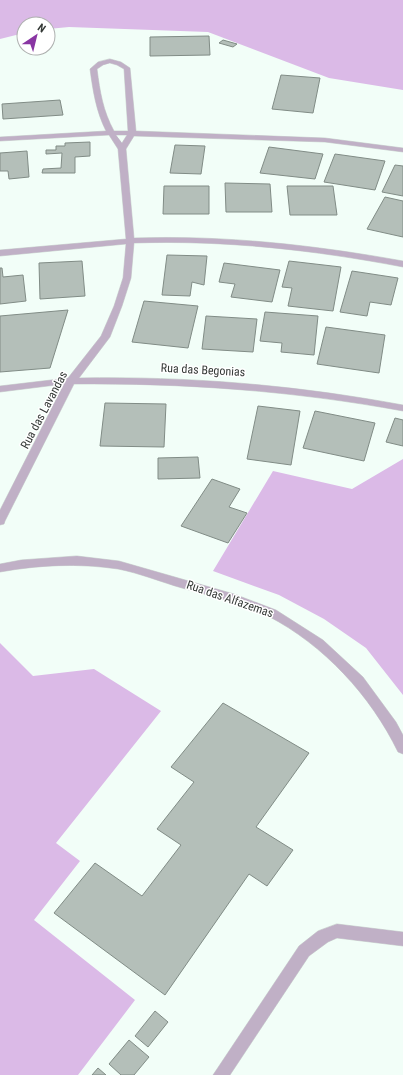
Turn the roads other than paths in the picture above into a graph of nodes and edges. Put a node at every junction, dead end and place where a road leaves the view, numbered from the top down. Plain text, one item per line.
1 (111, 133) junction
2 (132, 133) junction
3 (0, 139) edge
4 (122, 149) junction
5 (403, 150) edge
6 (130, 241) junction
7 (0, 253) edge
8 (403, 264) edge
9 (71, 381) junction
10 (0, 389) edge
11 (403, 408) edge
12 (0, 521) edge
13 (0, 568) edge
14 (403, 748) edge
15 (403, 939) edge
16 (221, 1075) edge

1 - 2 street
1 - 2 street, Rua das Lavandas
1 - 3 street
1 - 4 street, Rua das Lavandas
2 - 4 street
2 - 5 street
4 - 6 street, Rua das Lavandas
6 - 7 street
6 - 8 street
6 - 9 street, Rua das Lavandas
9 - 10 street, Rua das Begonias
9 - 11 street, Rua das Begonias
9 - 12 street, Rua das Lavandas
13 - 14 street, Rua das Alfazemas
15 - 16 street

